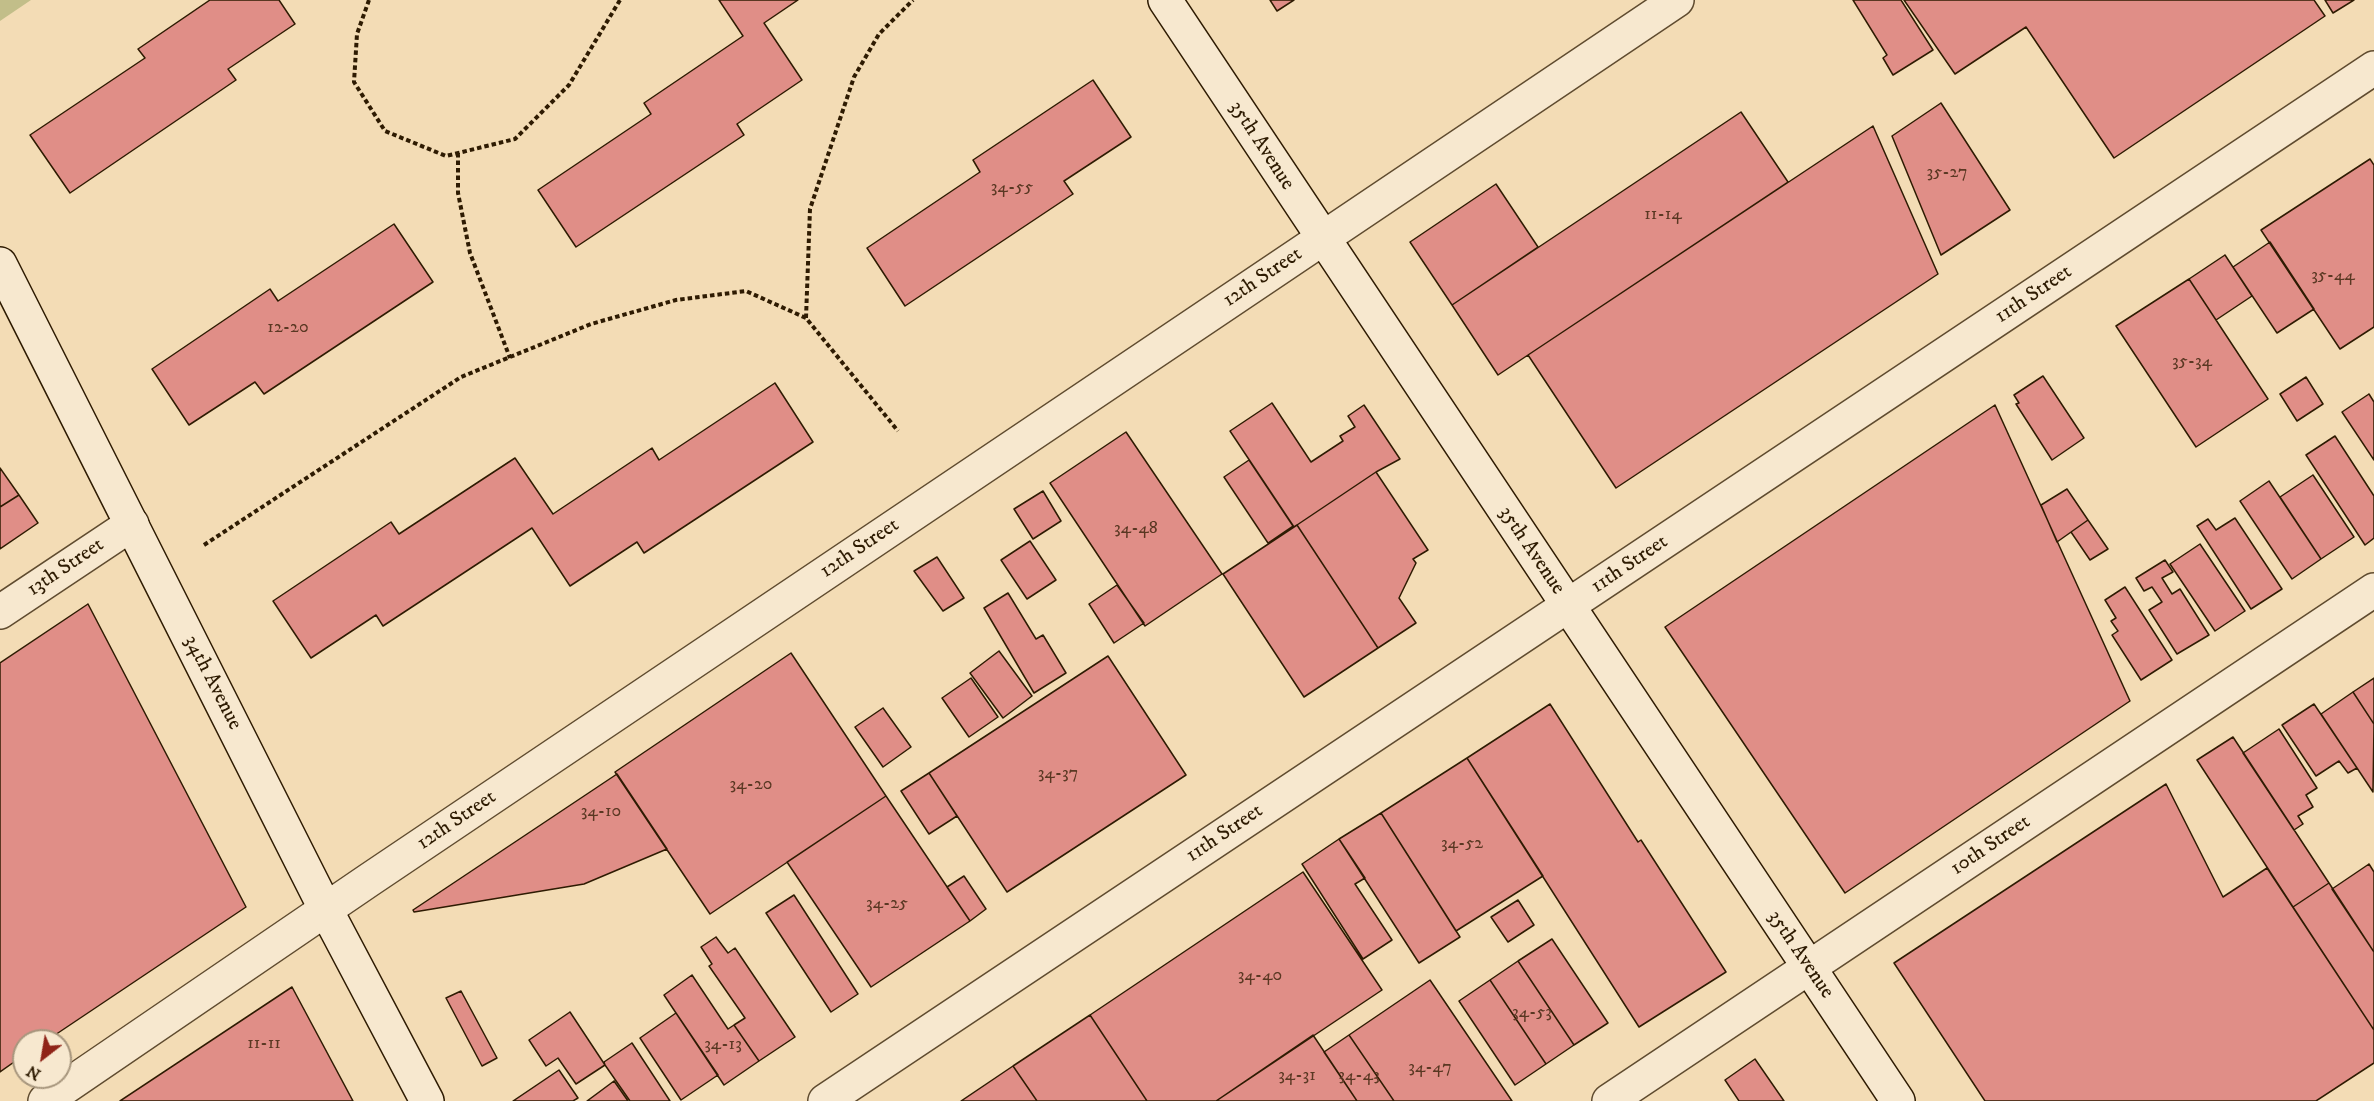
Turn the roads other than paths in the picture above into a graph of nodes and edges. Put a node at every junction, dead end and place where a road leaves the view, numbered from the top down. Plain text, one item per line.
1 (1165, 0) edge
2 (1677, 0) edge
3 (2374, 68) edge
4 (1322, 238) junction
5 (0, 264) edge
6 (132, 524) junction
7 (2374, 590) edge
8 (1568, 606) junction
9 (0, 612) edge
10 (326, 910) junction
11 (1809, 968) junction
12 (45, 1101) edge
13 (427, 1101) edge
14 (825, 1101) edge
15 (1609, 1101) edge
16 (1898, 1101) edge

1 - 4 street, 35th Avenue
2 - 4 street, 12th Street
3 - 8 street, 11th Street
4 - 8 street, 35th Avenue
4 - 10 street, 12th Street
5 - 6 street, 34th Avenue
6 - 9 street, 13th Street
6 - 10 street, 34th Avenue
7 - 11 street, 10th Street
8 - 11 street, 35th Avenue
8 - 14 street, 11th Street
10 - 12 street, 12th Street
10 - 13 street, 34th Avenue
11 - 15 street, 10th Street
11 - 16 street, 35th Avenue

